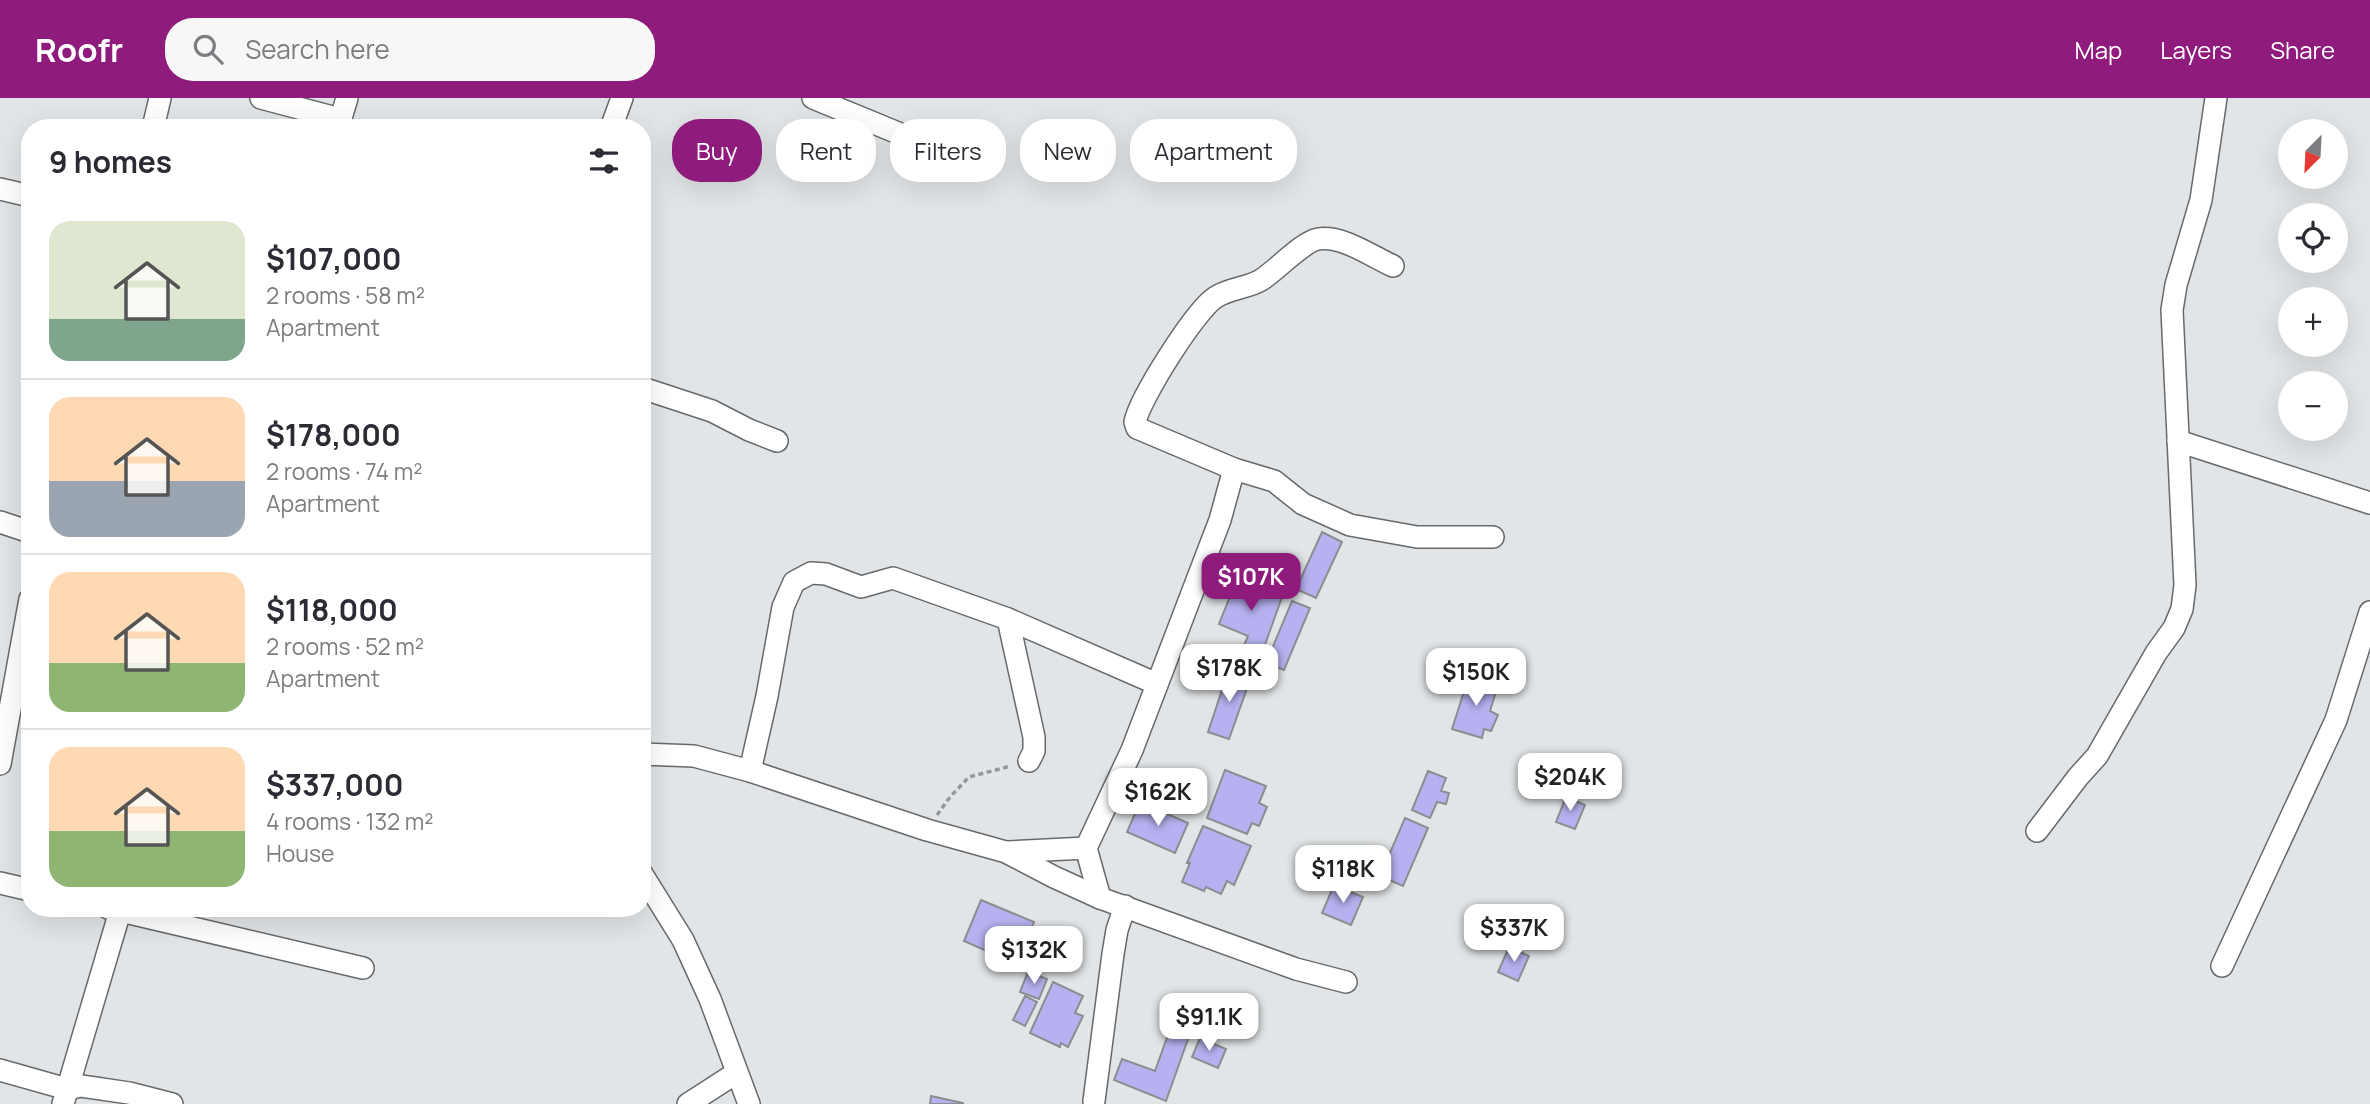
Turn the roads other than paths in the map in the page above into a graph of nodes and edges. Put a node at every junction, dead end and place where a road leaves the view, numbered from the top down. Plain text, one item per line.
1 (160, 98) edge
2 (261, 98) edge
3 (347, 98) edge
4 (622, 98) edge
5 (813, 98) edge
6 (2216, 98) edge
7 (155, 119) edge
8 (327, 119) edge
9 (340, 119) edge
10 (614, 119) edge
11 (890, 130) edge
12 (0, 189) edge
13 (21, 194) edge
14 (1393, 266) dead end
15 (651, 391) edge
16 (777, 441) dead end
17 (2178, 441) junction
18 (1234, 469) junction
19 (2370, 503) edge
20 (0, 522) edge
21 (21, 529) edge
22 (1493, 537) dead end
23 (2370, 612) edge
24 (1008, 619) junction
25 (21, 642) edge
26 (1157, 684) junction
27 (14, 707) edge
28 (651, 754) edge
29 (1029, 761) road end
30 (0, 764) edge
31 (750, 771) junction
32 (2037, 831) dead end
33 (1086, 848) junction
34 (1006, 852) junction
35 (0, 883) edge
36 (21, 888) edge
37 (651, 888) edge
38 (1100, 898) junction
39 (1125, 906) junction
40 (115, 917) edge
41 (150, 917) edge
42 (2222, 966) dead end
43 (363, 968) dead end
44 (1346, 982) dead end
45 (0, 1070) edge
46 (736, 1073) junction
47 (65, 1097) edge
48 (1094, 1101) dead end
49 (172, 1104) edge
50 (688, 1104) edge
51 (749, 1104) edge

1 - 7 street
2 - 8 street
3 - 9 street
4 - 10 street
5 - 11 street
6 - 17 street
12 - 13 street
14 - 18 street
15 - 16 street
17 - 19 street
17 - 32 street
18 - 22 street
18 - 26 street
20 - 21 street
23 - 42 street
24 - 26 street
24 - 29 street
24 - 31 street
25 - 27 street
26 - 33 street
27 - 30 street
28 - 31 street
31 - 34 street
33 - 34 street
33 - 38 street
34 - 38 street
35 - 36 street
37 - 46 street
38 - 39 street
39 - 44 street
39 - 48 street
40 - 47 street
41 - 43 street
45 - 47 street
46 - 50 street
46 - 51 street
47 - 49 street

